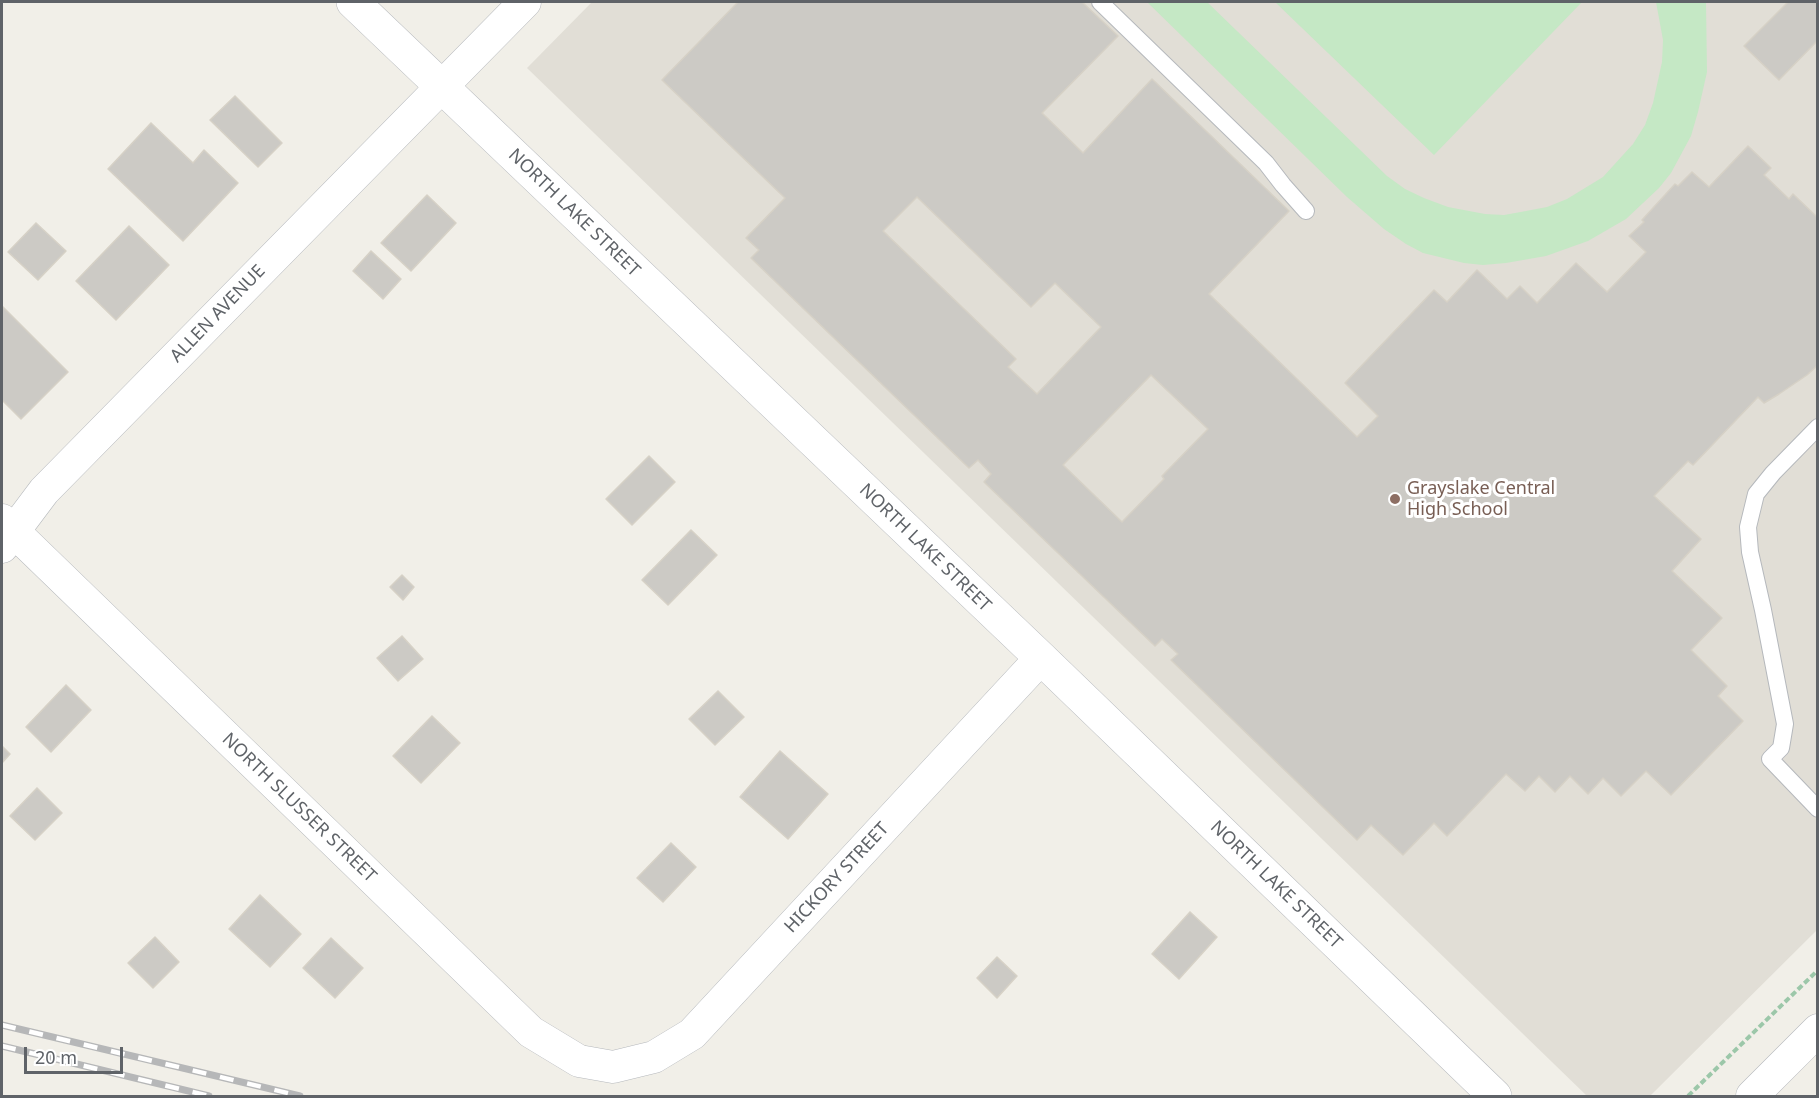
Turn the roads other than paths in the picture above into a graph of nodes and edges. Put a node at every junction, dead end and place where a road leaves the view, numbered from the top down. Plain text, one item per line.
1 (353, 2) edge
2 (525, 2) edge
3 (1100, 2) edge
4 (441, 87) junction
5 (1306, 211) dead end
6 (1818, 427) edge
7 (5, 533) edge
8 (1041, 658) junction
9 (1818, 809) edge
10 (1818, 1030) edge
11 (613, 1067) joint
12 (1495, 1096) edge
13 (1752, 1096) edge

1 - 4 street, NORTH LAKE STREET
2 - 4 street, ALLEN AVENUE
3 - 5 lane
4 - 7 street, ALLEN AVENUE
4 - 8 street, NORTH LAKE STREET
6 - 9 lane
7 - 11 street, NORTH SLUSSER STREET
8 - 11 street, HICKORY STREET
8 - 12 street, NORTH LAKE STREET
10 - 13 street

